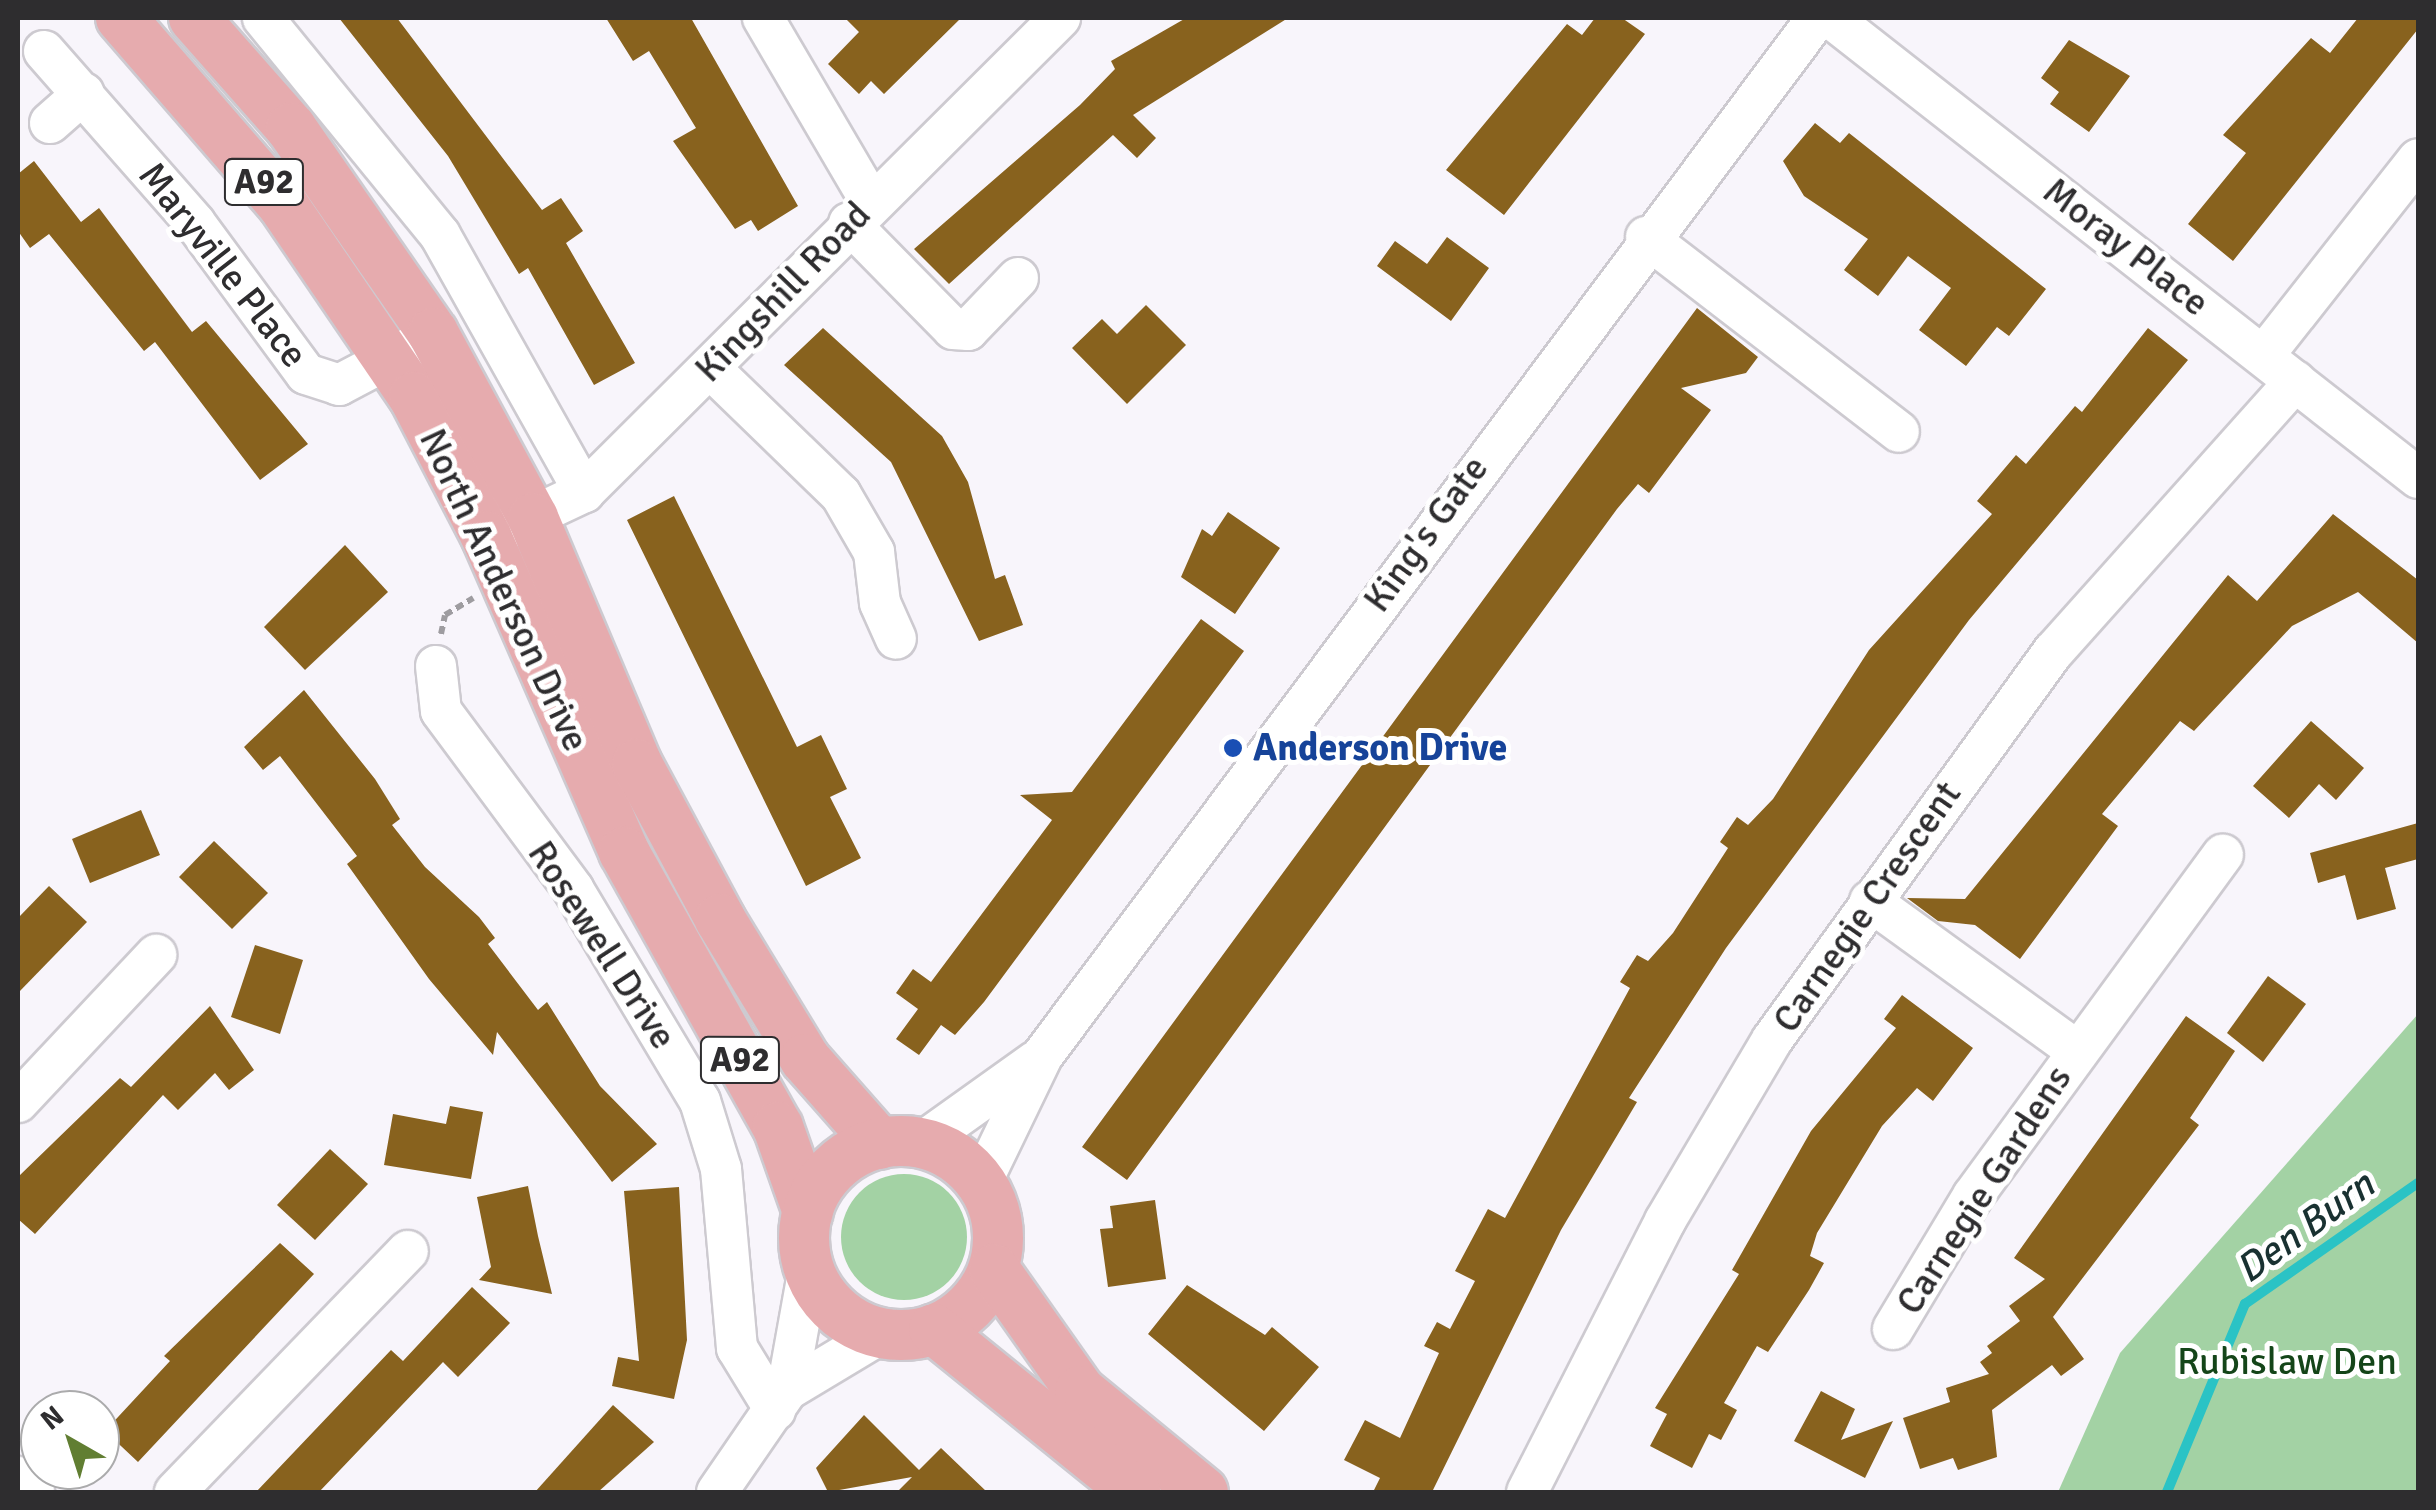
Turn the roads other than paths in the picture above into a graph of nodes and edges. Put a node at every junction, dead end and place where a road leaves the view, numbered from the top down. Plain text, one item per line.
1 (121, 18) edge
2 (194, 18) edge
3 (263, 18) edge
4 (763, 18) edge
5 (1060, 18) edge
6 (1817, 18) edge
7 (1832, 18) edge
8 (44, 51) dead end
9 (84, 93) junction
10 (50, 123) dead end
11 (2418, 159) edge
12 (860, 212) junction
13 (1646, 236) junction
14 (1018, 278) dead end
15 (433, 333) junction
16 (2264, 354) junction
17 (389, 360) junction
18 (710, 368) junction
19 (2295, 380) junction
20 (1899, 432) dead end
21 (2418, 478) edge
22 (584, 492) junction
23 (533, 518) junction
24 (495, 558) junction
25 (896, 639) dead end
26 (436, 666) road end
27 (2223, 855) dead end
28 (1870, 901) junction
29 (156, 955) dead end
30 (2076, 1050) junction
31 (1042, 1055) junction
32 (18, 1102) edge
33 (901, 1143) junction
34 (981, 1183) junction
35 (808, 1212) junction
36 (408, 1251) dead end
37 (809, 1268) junction
38 (994, 1268) junction
39 (1893, 1329) dead end
40 (934, 1330) junction
41 (882, 1333) junction
42 (781, 1400) junction
43 (18, 1477) edge
44 (34, 1492) edge
45 (175, 1492) edge
46 (717, 1492) edge
47 (1135, 1492) edge
48 (1203, 1492) edge
49 (1526, 1492) edge

1 - 17 main road, North Anderson Drive / A92
2 - 15 main road, North Anderson Drive / A92
3 - 22 street
4 - 12 street
5 - 12 street, Kingshill Road
6 - 13 street, King's Gate
7 - 16 street, Moray Place
8 - 9 street, Maryville Place
9 - 10 street
9 - 17 street, Maryville Place
11 - 16 street
12 - 14 street
12 - 18 street, Kingshill Road
13 - 20 street
13 - 31 street, King's Gate
15 - 17 street, Maryville Place
15 - 23 main road, North Anderson Drive / A92
16 - 19 street, Moray Place
17 - 24 main road, North Anderson Drive / A92
18 - 22 street, Kingshill Road
18 - 25 street
19 - 21 street, Moray Place
19 - 28 street, Carnegie Crescent
22 - 23 street, Kingshill Road
23 - 24 street, Kingshill Road
23 - 33 main road, North Anderson Drive / A92
24 - 35 main road, North Anderson Drive / A92
26 - 42 street, Rosewell Drive
27 - 30 street, Carnegie Gardens
28 - 30 street, Carnegie Gardens
28 - 49 street, Carnegie Crescent
29 - 32 street
30 - 39 street, Carnegie Gardens
31 - 33 street, King's Gate
31 - 34 street, King's Gate
33 - 34 main road, A92
33 - 35 main road
34 - 38 main road
35 - 37 main road, A92
36 - 45 street
37 - 41 main road
37 - 42 street
38 - 40 main road
38 - 48 main road
40 - 41 main road
40 - 47 main road
41 - 42 street
42 - 46 street
43 - 44 street

